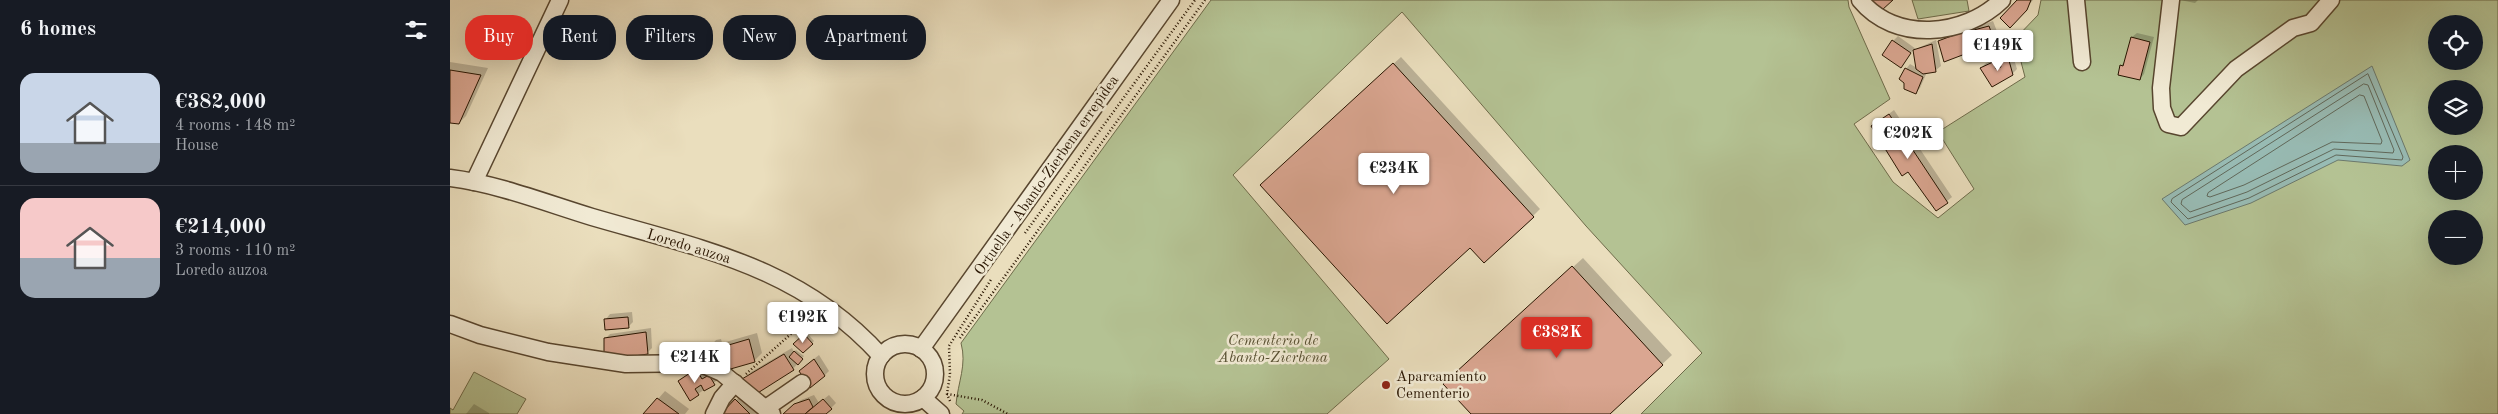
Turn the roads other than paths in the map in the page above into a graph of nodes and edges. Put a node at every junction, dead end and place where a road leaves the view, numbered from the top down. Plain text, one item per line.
1 (560, 0) edge
2 (1171, 0) edge
3 (1860, 0) edge
4 (2002, 0) edge
5 (2076, 0) edge
6 (2171, 0) edge
7 (2331, 0) edge
8 (2082, 62) dead end
9 (450, 178) edge
10 (474, 182) junction
11 (450, 324) edge
12 (921, 349) junction
13 (881, 356) junction
14 (735, 383) junction
15 (802, 383) dead end
16 (923, 398) junction
17 (890, 408) edge
18 (947, 410) edge
19 (769, 411) edge
20 (714, 414) edge

1 - 10 street
2 - 12 street, Ortuella - Abanto-Zierbena errepidea
3 - 4 street
5 - 8 street
6 - 7 street
9 - 10 street, Loredo auzoa
10 - 13 street, Loredo auzoa
11 - 14 street
12 - 13 street
12 - 16 street
13 - 17 street
14 - 19 street
14 - 20 street
15 - 19 street
16 - 17 street
16 - 18 street

